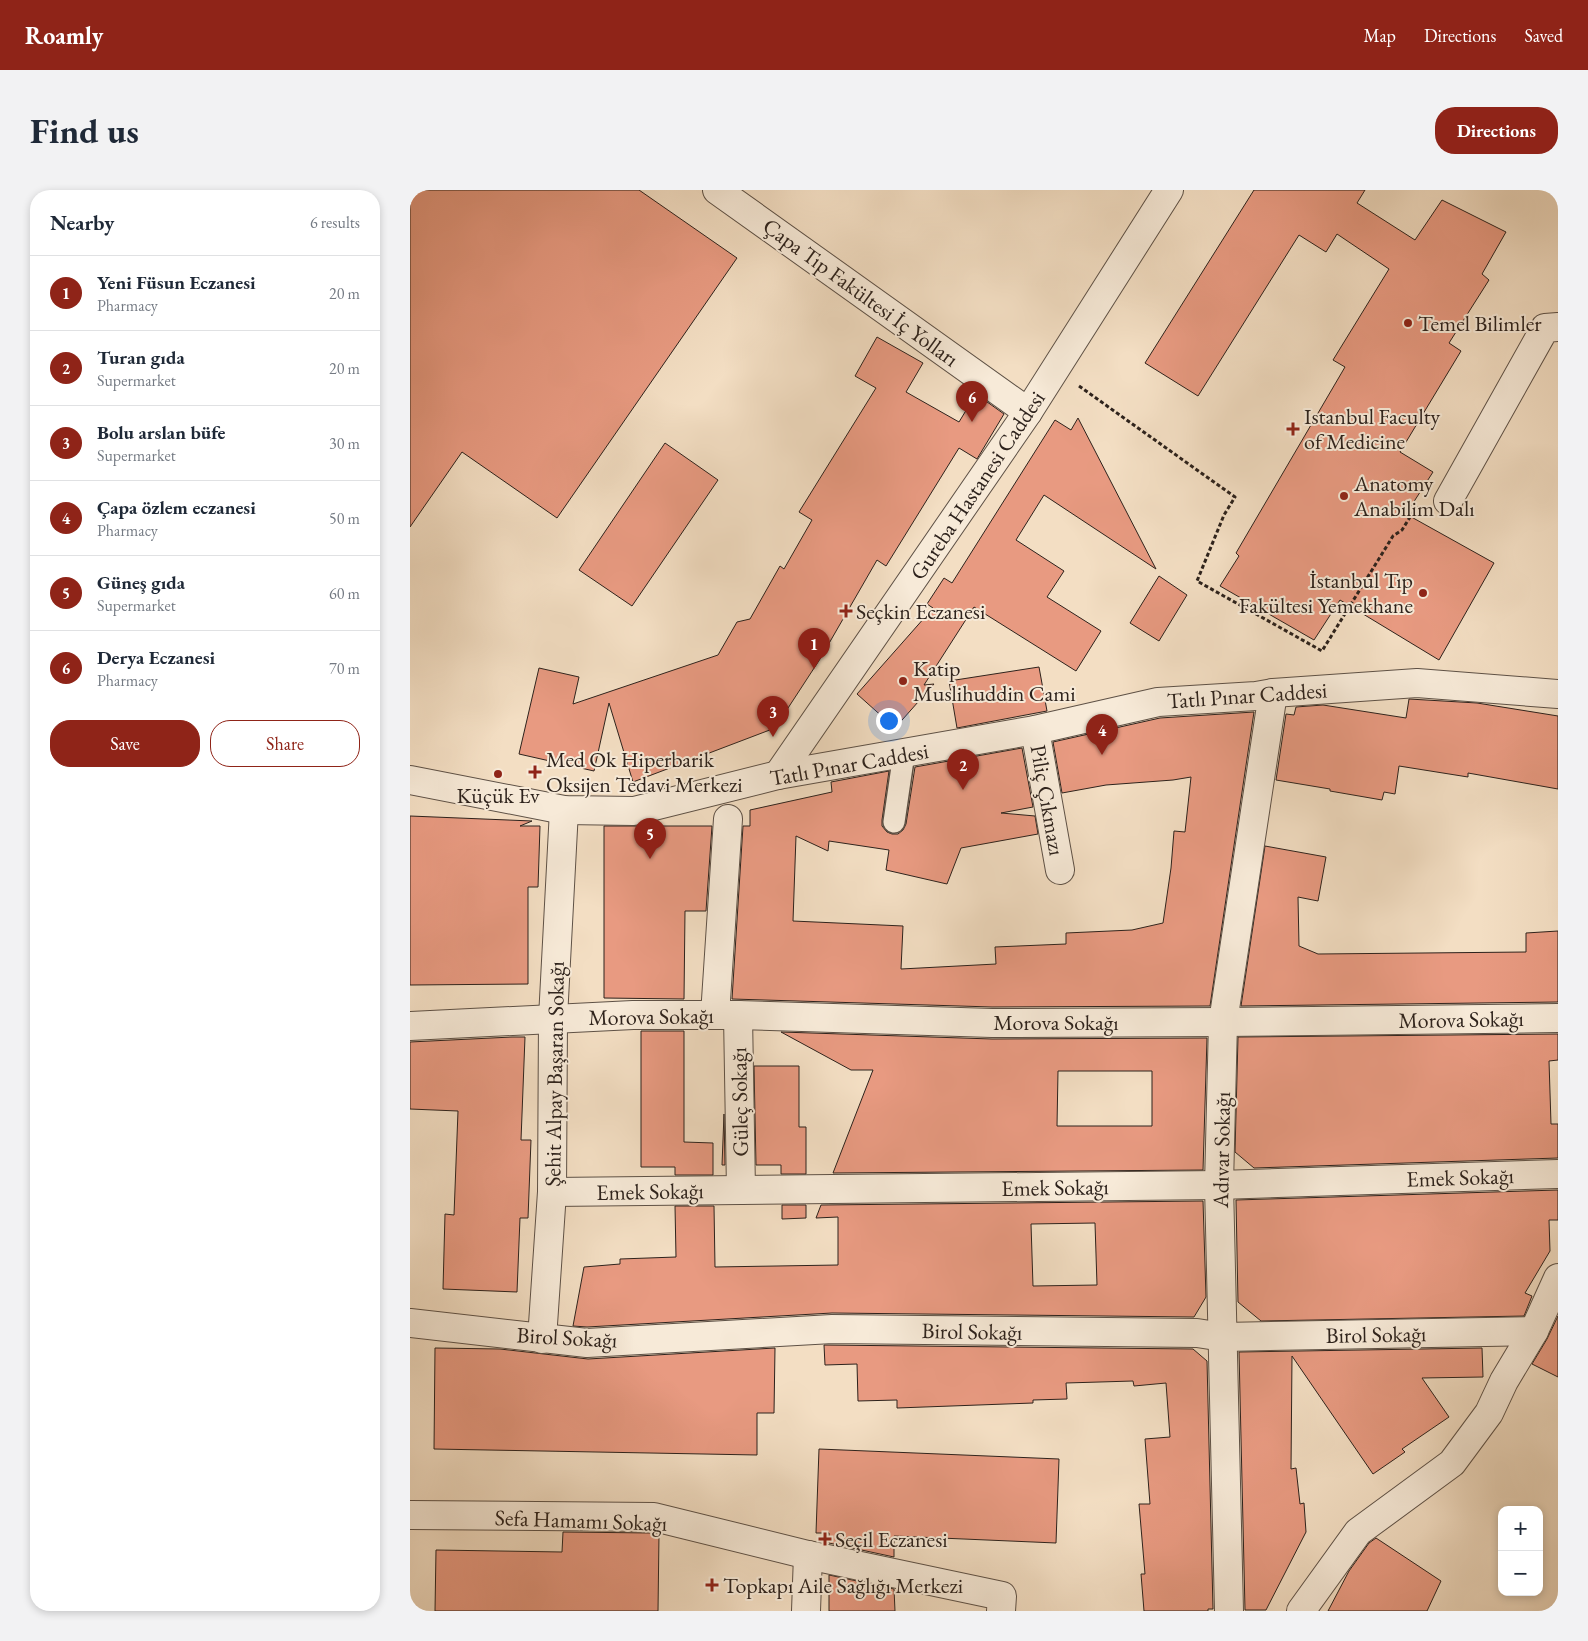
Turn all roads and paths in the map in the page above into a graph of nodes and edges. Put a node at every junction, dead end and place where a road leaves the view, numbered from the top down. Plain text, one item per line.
1 (717, 190) edge
2 (1169, 190) edge
3 (1558, 327) edge
4 (1055, 370) junction
5 (1028, 412) junction
6 (1448, 501) joint
7 (1273, 693) junction
8 (1558, 694) edge
9 (1035, 730) junction
10 (904, 753) junction
11 (778, 775) junction
12 (410, 780) edge
13 (564, 810) junction
14 (728, 819) dead end
15 (894, 822) dead end
16 (1060, 870) dead end
17 (726, 1015) junction
18 (553, 1018) junction
19 (1558, 1018) edge
20 (1223, 1022) junction
21 (410, 1026) edge
22 (1558, 1174) edge
23 (1220, 1185) junction
24 (741, 1190) junction
25 (552, 1192) junction
26 (1558, 1278) edge
27 (410, 1322) edge
28 (1534, 1331) junction
29 (1223, 1337) junction
30 (542, 1338) junction
31 (410, 1516) edge
32 (808, 1555) junction
33 (806, 1611) edge
34 (1001, 1611) edge
35 (1229, 1611) edge
36 (1301, 1611) edge

1 - 5 street, Çapa Tıp Fakültesi İç Yolları
2 - 4 street, Gureba Hastanesi Caddesi
3 - 6 street
4 - 5 street, Gureba Hastanesi Caddesi
4 - 6 path
5 - 11 street, Gureba Hastanesi Caddesi
7 - 8 street, Tatlı Pınar Caddesi
7 - 9 street, Tatlı Pınar Caddesi
7 - 20 street, Adıvar Sokağı
9 - 10 street, Tatlı Pınar Caddesi
9 - 16 street, Piliç Çıkmazı
10 - 11 street, Tatlı Pınar Caddesi
10 - 15 street
11 - 13 street, Tatlı Pınar Caddesi
12 - 13 street, Tatlı Pınar Caddesi
13 - 18 street, Şehit Alpay Başaran Sokağı
14 - 17 street, Güleç Sokağı
17 - 18 street, Morova Sokağı
17 - 20 street, Morova Sokağı
17 - 24 street, Güleç Sokağı
18 - 21 street, Morova Sokağı
18 - 25 street, Şehit Alpay Başaran Sokağı
19 - 20 street, Morova Sokağı
20 - 23 street, Adıvar Sokağı
22 - 23 street, Emek Sokağı
23 - 24 street, Emek Sokağı
23 - 29 street, Adıvar Sokağı
24 - 25 street, Emek Sokağı
25 - 30 street, Şehit Alpay Başaran Sokağı
26 - 28 street
27 - 30 street, Birol Sokağı
28 - 29 street, Birol Sokağı
28 - 36 street
29 - 30 street, Birol Sokağı
29 - 35 street, Adıvar Sokağı
31 - 32 street, Sefa Hamamı Sokağı
32 - 33 street
32 - 34 street, Sefa Hamamı Sokağı

